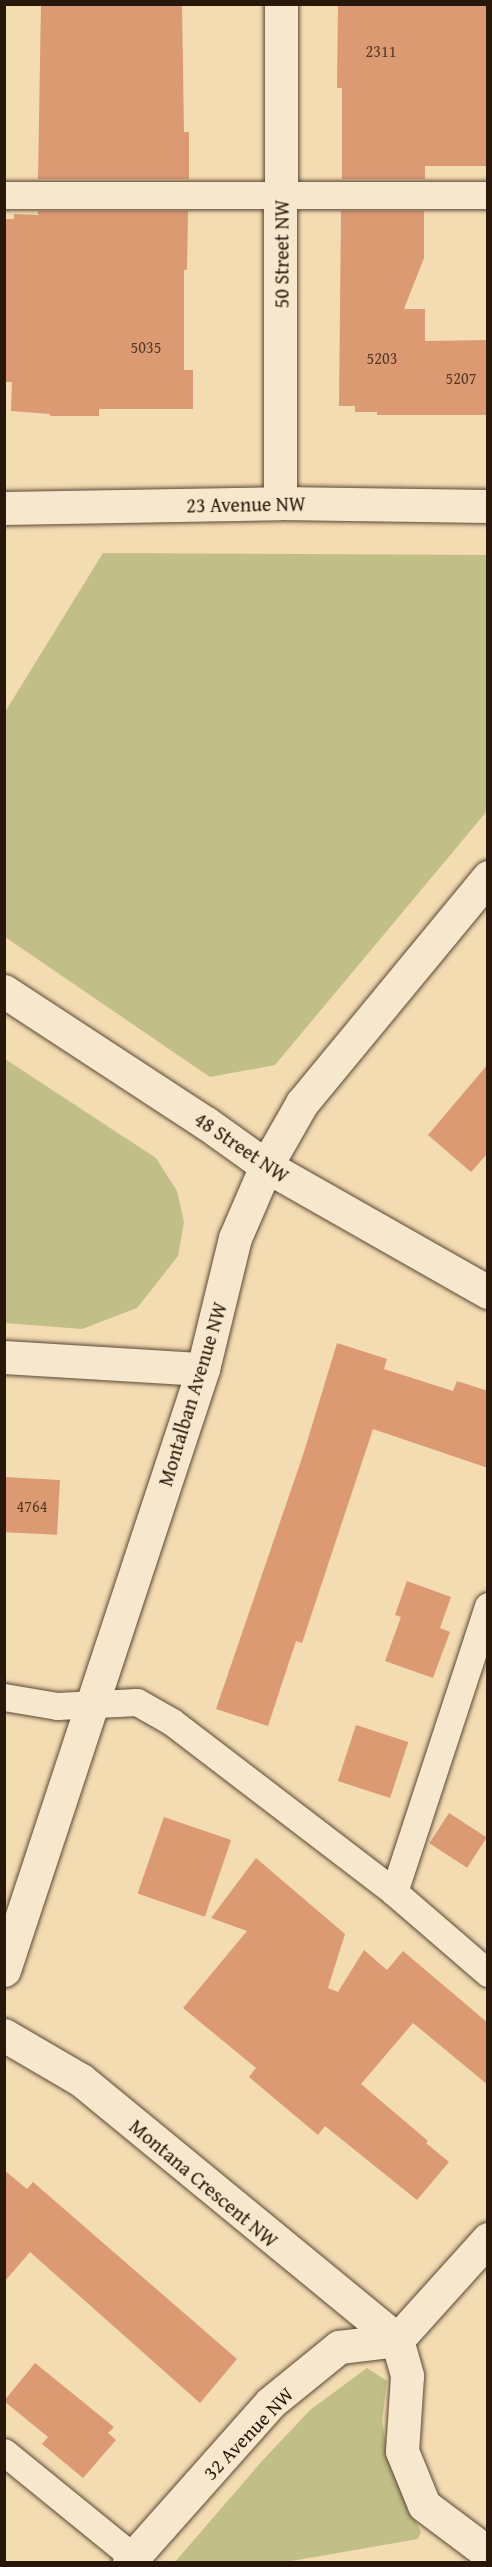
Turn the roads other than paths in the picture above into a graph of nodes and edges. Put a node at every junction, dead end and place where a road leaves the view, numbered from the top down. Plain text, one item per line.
1 (281, 4) edge
2 (4, 195) edge
3 (281, 195) junction
4 (488, 195) edge
5 (280, 503) junction
6 (488, 506) edge
7 (4, 507) edge
8 (488, 877) edge
9 (4, 991) edge
10 (266, 1166) junction
11 (488, 1292) edge
12 (4, 1357) edge
13 (203, 1369) junction
14 (488, 1606) edge
15 (4, 1697) edge
16 (93, 1704) junction
17 (394, 1892) junction
18 (4, 1970) edge
19 (488, 1973) edge
20 (4, 2035) edge
21 (488, 2239) edge
22 (397, 2340) junction
23 (4, 2452) edge
24 (488, 2553) edge
25 (131, 2560) edge
26 (488, 2560) edge
27 (467, 2562) edge

1 - 3 street, 50 Street NW
2 - 3 lane
3 - 4 lane
3 - 5 street, 50 Street NW
5 - 6 street, 23 Avenue NW
5 - 7 street, 23 Avenue NW
8 - 10 street, Montalban Avenue NW
9 - 10 street, 48 Street NW
10 - 11 street, 48 Street NW
10 - 13 street, Montalban Avenue NW
12 - 13 street
13 - 16 street, Montalban Avenue NW
14 - 17 lane
15 - 16 lane
16 - 17 lane
16 - 18 street, Montalban Avenue NW
17 - 19 lane
20 - 22 street, Montana Crescent NW
21 - 22 street
22 - 24 street
22 - 25 street, 32 Avenue NW
23 - 25 lane
26 - 27 street

